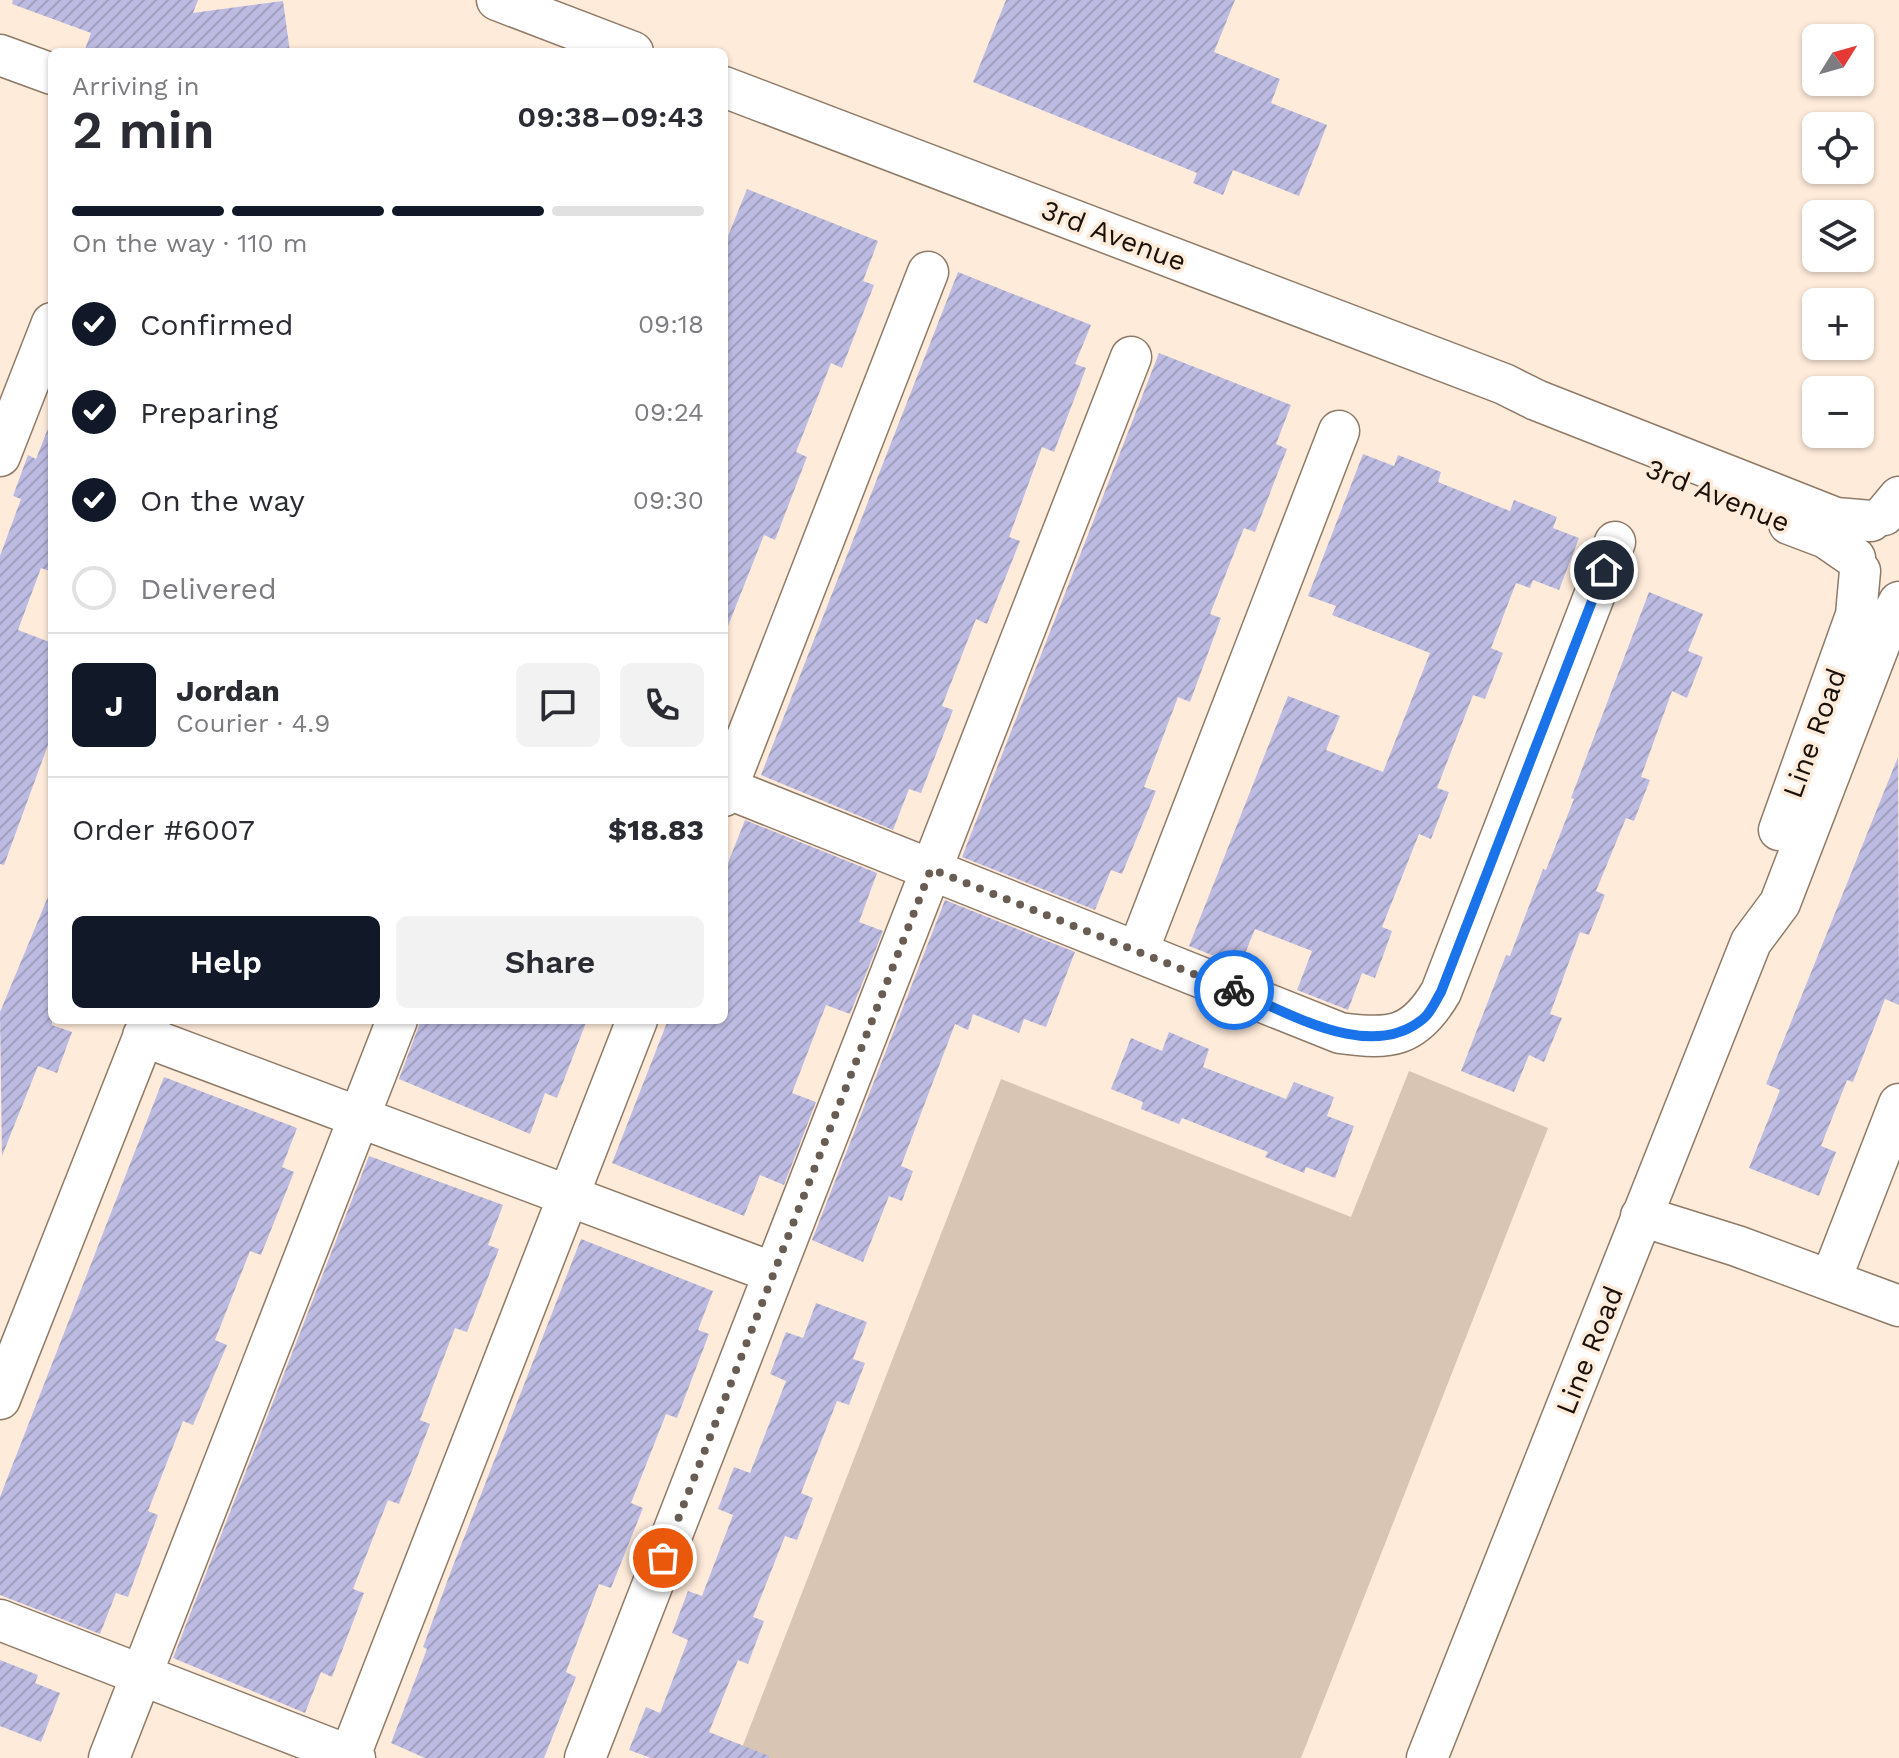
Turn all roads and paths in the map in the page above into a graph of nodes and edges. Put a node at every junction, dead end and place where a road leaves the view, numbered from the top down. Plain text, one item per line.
1 (497, 0) edge
2 (623, 48) edge
3 (0, 55) edge
4 (48, 73) edge
5 (728, 89) edge
6 (928, 272) dead end
7 (48, 333) edge
8 (1131, 357) dead end
9 (1504, 384) junction
10 (1339, 431) dead end
11 (0, 456) edge
12 (1888, 512) edge
13 (1615, 542) dead end
14 (1858, 564) junction
15 (1899, 586) edge
16 (1899, 602) edge
17 (728, 783) edge
18 (728, 792) edge
19 (931, 869) junction
20 (1751, 942) junction
21 (1138, 951) junction
22 (395, 1024) edge
23 (635, 1024) edge
24 (147, 1028) edge
25 (1899, 1104) edge
26 (358, 1118) junction
27 (568, 1196) junction
28 (1641, 1216) junction
29 (774, 1273) junction
30 (1831, 1279) junction
31 (1899, 1306) edge
32 (0, 1399) edge
33 (0, 1620) edge
34 (141, 1676) junction
35 (351, 1757) edge
36 (109, 1758) edge
37 (585, 1758) edge
38 (1427, 1758) edge

1 - 2 street
3 - 4 street
5 - 9 street, 3rd Avenue
6 - 17 street
7 - 11 street
8 - 19 street
9 - 12 street, 3rd Avenue
9 - 14 street, 3rd Avenue
10 - 21 street
12 - 14 street, Line Road
13 - 21 street
14 - 15 street
14 - 20 street, Line Road
16 - 20 street, Line Road
18 - 19 street
19 - 21 street
19 - 29 street
20 - 28 street, Line Road
22 - 26 street
23 - 27 street
24 - 26 street
24 - 32 street
25 - 30 street
26 - 27 street
26 - 34 street
27 - 29 street
27 - 35 street
28 - 30 street
28 - 38 street, Line Road
29 - 37 street
30 - 31 street
33 - 34 street
34 - 35 street
34 - 36 street

